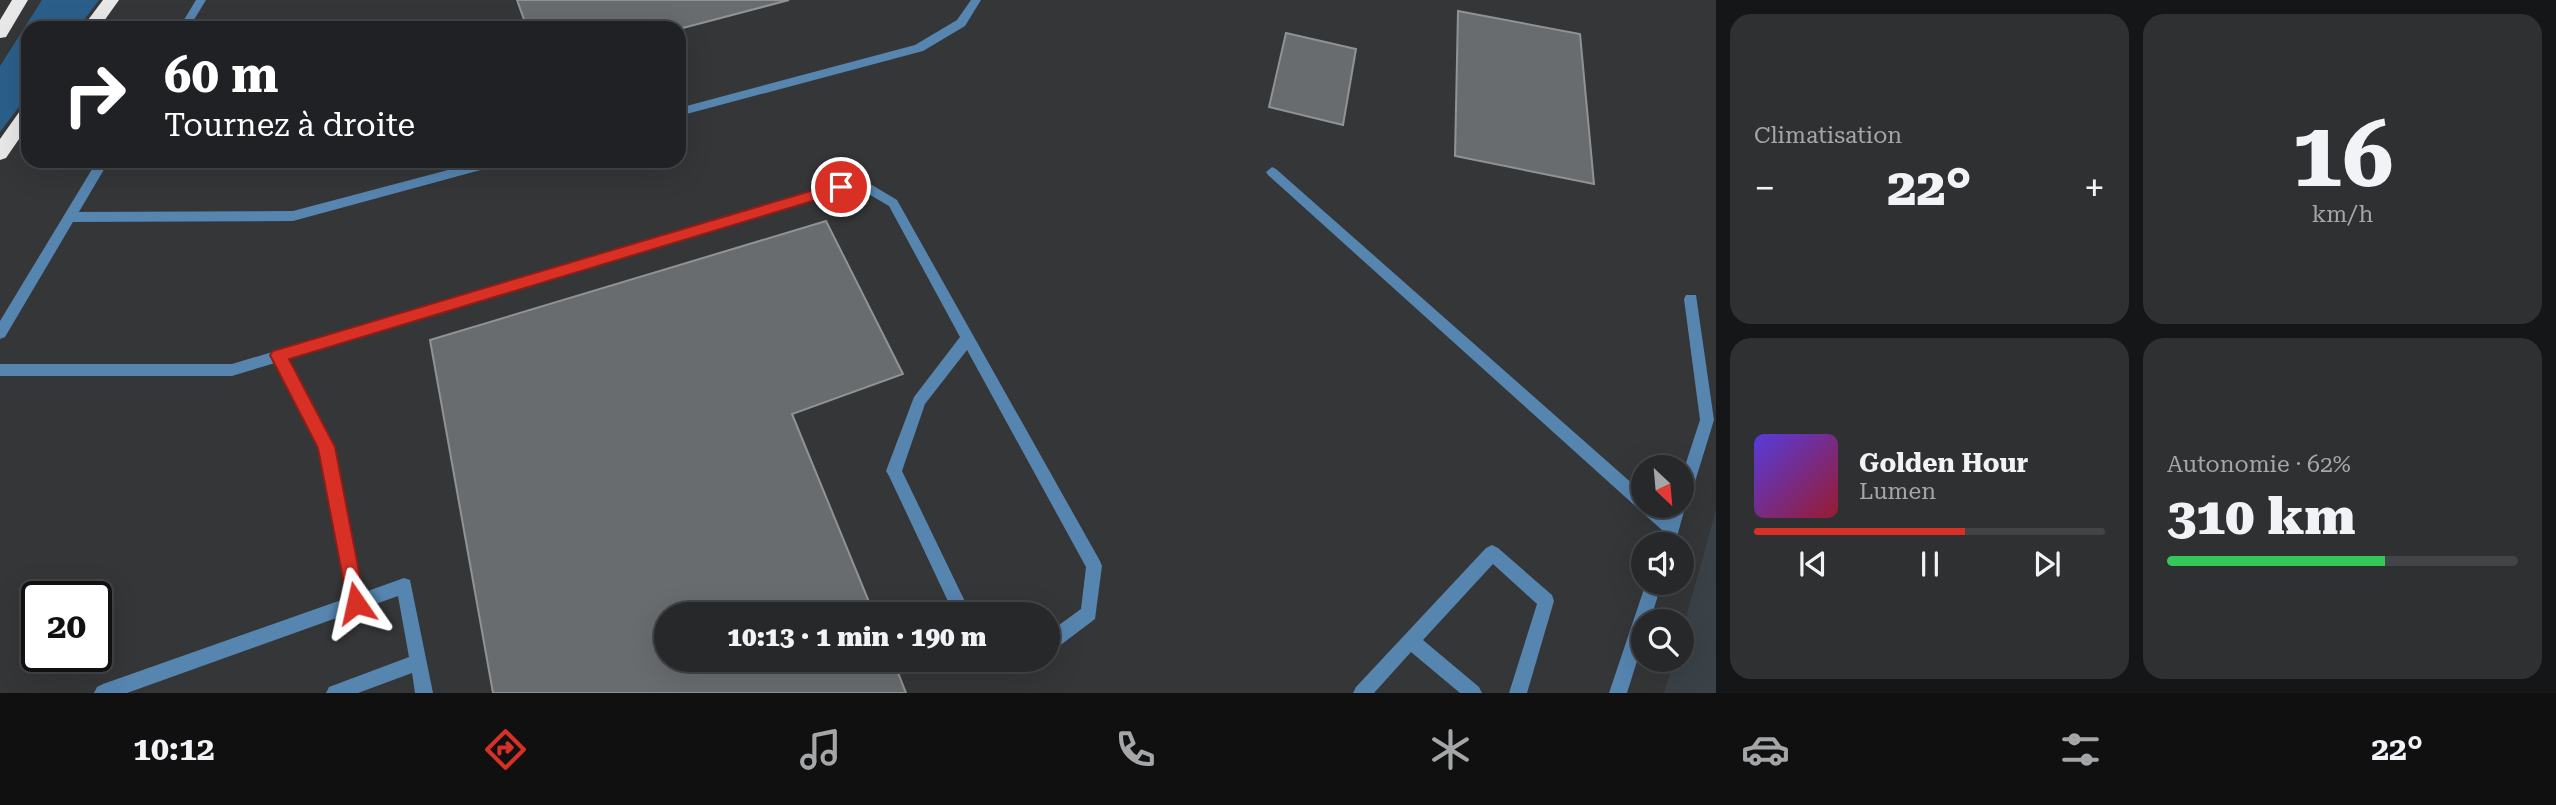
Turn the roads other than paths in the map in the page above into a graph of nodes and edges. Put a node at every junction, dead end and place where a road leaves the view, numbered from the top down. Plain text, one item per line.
1 (20, 0) edge
2 (111, 0) edge
3 (201, 0) edge
4 (976, 0) edge
5 (95, 21) edge
6 (188, 21) edge
7 (0, 33) edge
8 (686, 110) edge
9 (21, 122) edge
10 (0, 153) edge
11 (99, 168) edge
12 (473, 168) edge
13 (1272, 172) dead end
14 (69, 217) junction
15 (1691, 299) dead end
16 (0, 334) edge
17 (968, 338) junction
18 (278, 355) junction
19 (0, 370) edge
20 (1694, 461) edge
21 (1631, 492) edge
22 (1650, 595) edge
23 (957, 602) edge
24 (356, 603) junction
25 (1060, 635) edge
26 (1411, 641) junction
27 (419, 662) junction
28 (103, 693) edge
29 (335, 693) edge
30 (424, 693) edge
31 (1362, 693) edge
32 (1473, 693) edge
33 (1518, 693) edge
34 (1618, 693) edge

1 - 7 highway
2 - 5 highway
3 - 6 street
4 - 8 street
9 - 10 highway
11 - 14 street
12 - 14 street
13 - 21 street
14 - 16 street
15 - 20 street
17 - 18 street
17 - 23 street
17 - 25 street
18 - 19 street
18 - 24 street
22 - 34 street
24 - 27 street
24 - 28 street
26 - 31 street
26 - 32 street
26 - 33 street
27 - 29 street
27 - 30 street

